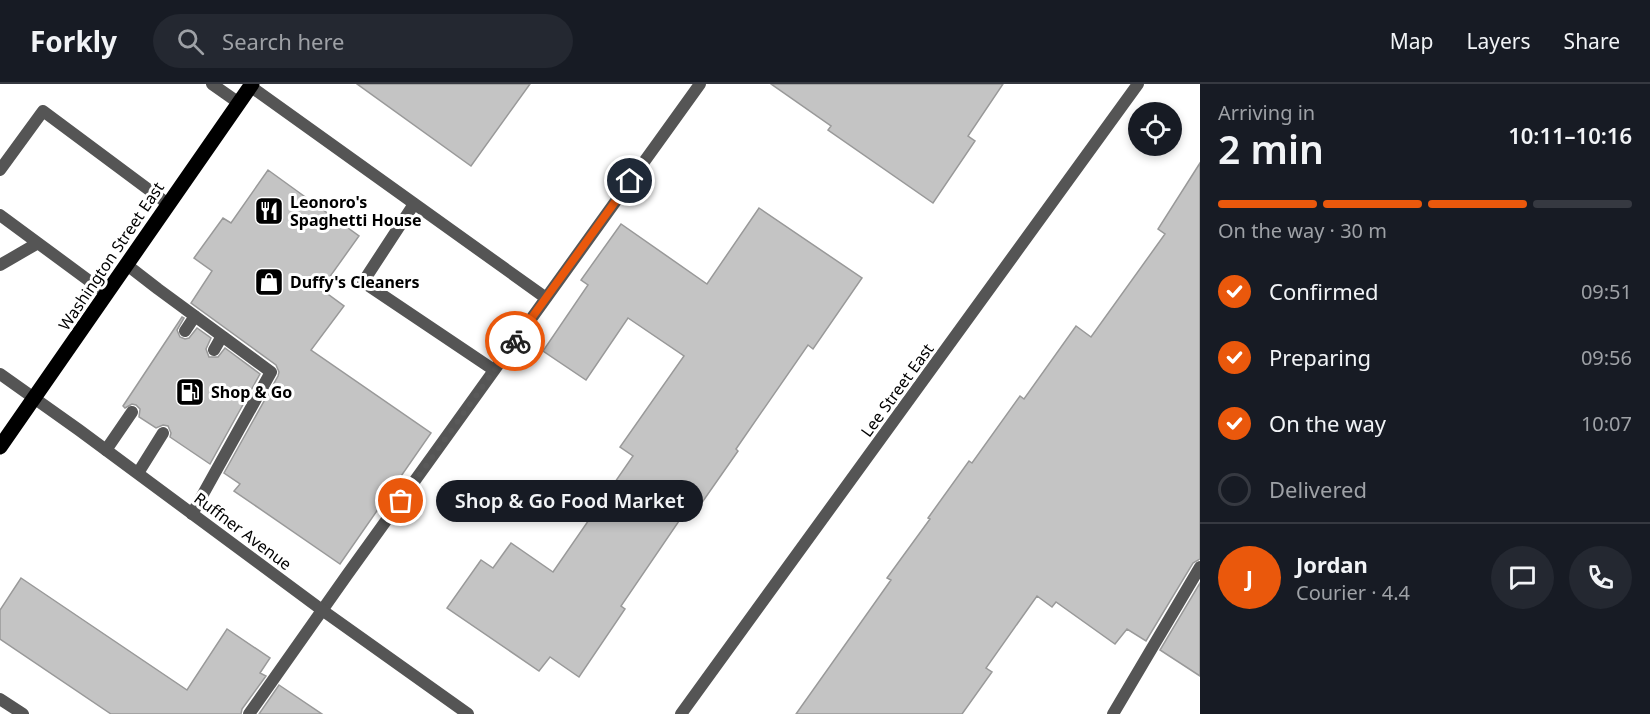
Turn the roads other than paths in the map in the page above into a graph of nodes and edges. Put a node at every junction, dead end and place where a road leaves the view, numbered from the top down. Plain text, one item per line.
1 (212, 84) edge
2 (700, 84) edge
3 (1138, 84) edge
4 (251, 85) edge
5 (239, 103) junction
6 (0, 170) edge
7 (168, 204) junction
8 (414, 204) junction
9 (0, 215) edge
10 (38, 243) junction
11 (0, 265) edge
12 (127, 265) junction
13 (107, 294) junction
14 (546, 298) junction
15 (195, 316) junction
16 (185, 331) dead end
17 (222, 336) junction
18 (214, 350) dead end
19 (494, 370) junction
20 (0, 374) edge
21 (35, 398) junction
22 (132, 412) dead end
23 (163, 433) dead end
24 (0, 447) edge
25 (106, 450) junction
26 (138, 474) junction
27 (192, 514) junction
28 (1200, 567) edge
29 (322, 610) junction
30 (0, 699) edge
31 (23, 714) edge
32 (249, 714) edge
33 (468, 714) edge
34 (681, 714) edge
35 (1113, 714) edge

1 - 5 street
2 - 14 street
3 - 34 street, Lee Street East
4 - 5 main road, Washington Street East
4 - 8 street
5 - 7 main road, Washington Street East
6 - 7 street
7 - 12 main road, Washington Street East
8 - 14 street
8 - 19 street
9 - 10 street
10 - 11 street
10 - 13 street
12 - 13 main road, Washington Street East
12 - 15 street
13 - 21 main road, Washington Street East
14 - 19 street
15 - 16 street
15 - 17 street
17 - 18 street
17 - 27 street
19 - 29 street
20 - 21 street, Ruffner Avenue
21 - 24 main road, Washington Street East
21 - 25 street, Ruffner Avenue
22 - 25 street
23 - 26 street
25 - 26 street, Ruffner Avenue
26 - 27 street, Ruffner Avenue
27 - 29 street, Ruffner Avenue
28 - 35 street
29 - 32 street
29 - 33 street, Ruffner Avenue
30 - 31 street

